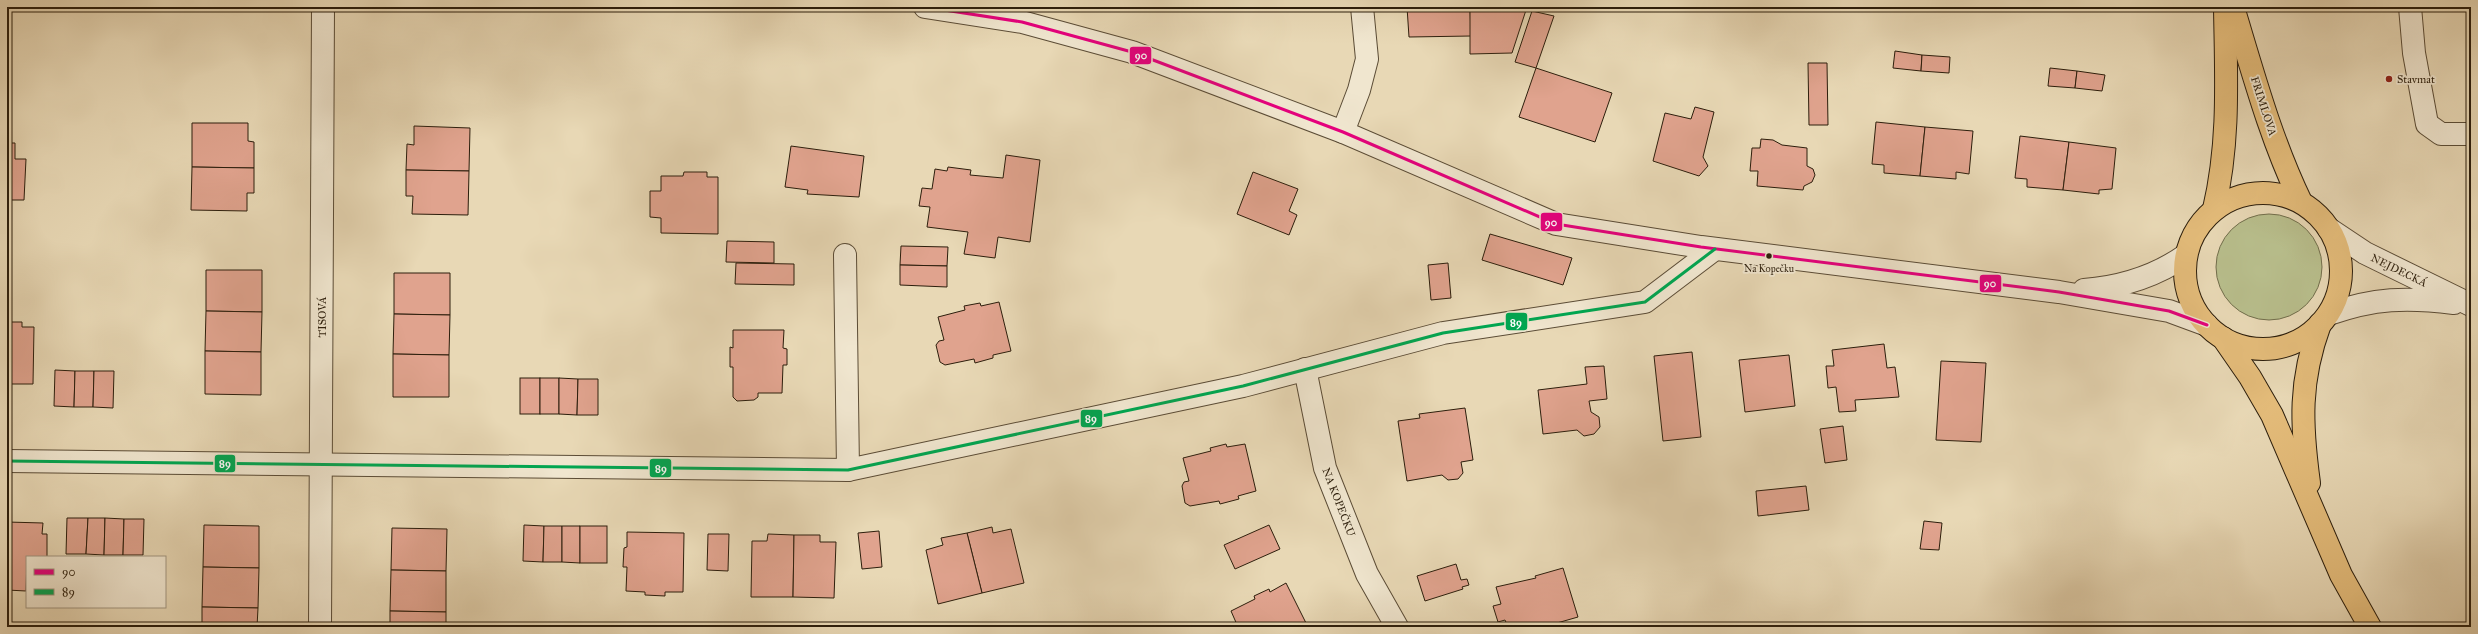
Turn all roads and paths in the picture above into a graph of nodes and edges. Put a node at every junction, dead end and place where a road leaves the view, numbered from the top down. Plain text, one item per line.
1 (323, 7) edge
2 (925, 7) edge
3 (1362, 7) edge
4 (2225, 7) edge
5 (2233, 7) edge
6 (2410, 7) edge
7 (1344, 132) junction
8 (2471, 134) edge
9 (2301, 202) junction
10 (2214, 209) junction
11 (2329, 229) junction
12 (1715, 249) junction
13 (845, 255) dead end
14 (2186, 255) junction
15 (2059, 292) junction
16 (2324, 319) junction
17 (2215, 332) junction
18 (1305, 369) junction
19 (7, 461) edge
20 (321, 464) junction
21 (848, 470) junction
22 (2313, 508) junction
23 (320, 627) edge
24 (1397, 627) edge
25 (2370, 627) edge

1 - 20 street, TISOVÁ
2 - 7 street
3 - 7 street
4 - 10 main road
5 - 9 main road, FRIMLOVA
6 - 8 street
7 - 12 street
9 - 10 main road
9 - 11 main road
10 - 14 main road
11 - 16 main road
11 - 16 street, NEJDECKÁ
12 - 15 street
12 - 18 street
13 - 21 street
14 - 15 street
14 - 17 main road
15 - 17 street
16 - 17 main road
16 - 22 main road
17 - 22 main road
18 - 21 street
18 - 24 street, NA KOPEČKU
19 - 20 street
20 - 21 street
20 - 23 street, TISOVÁ
22 - 25 main road

